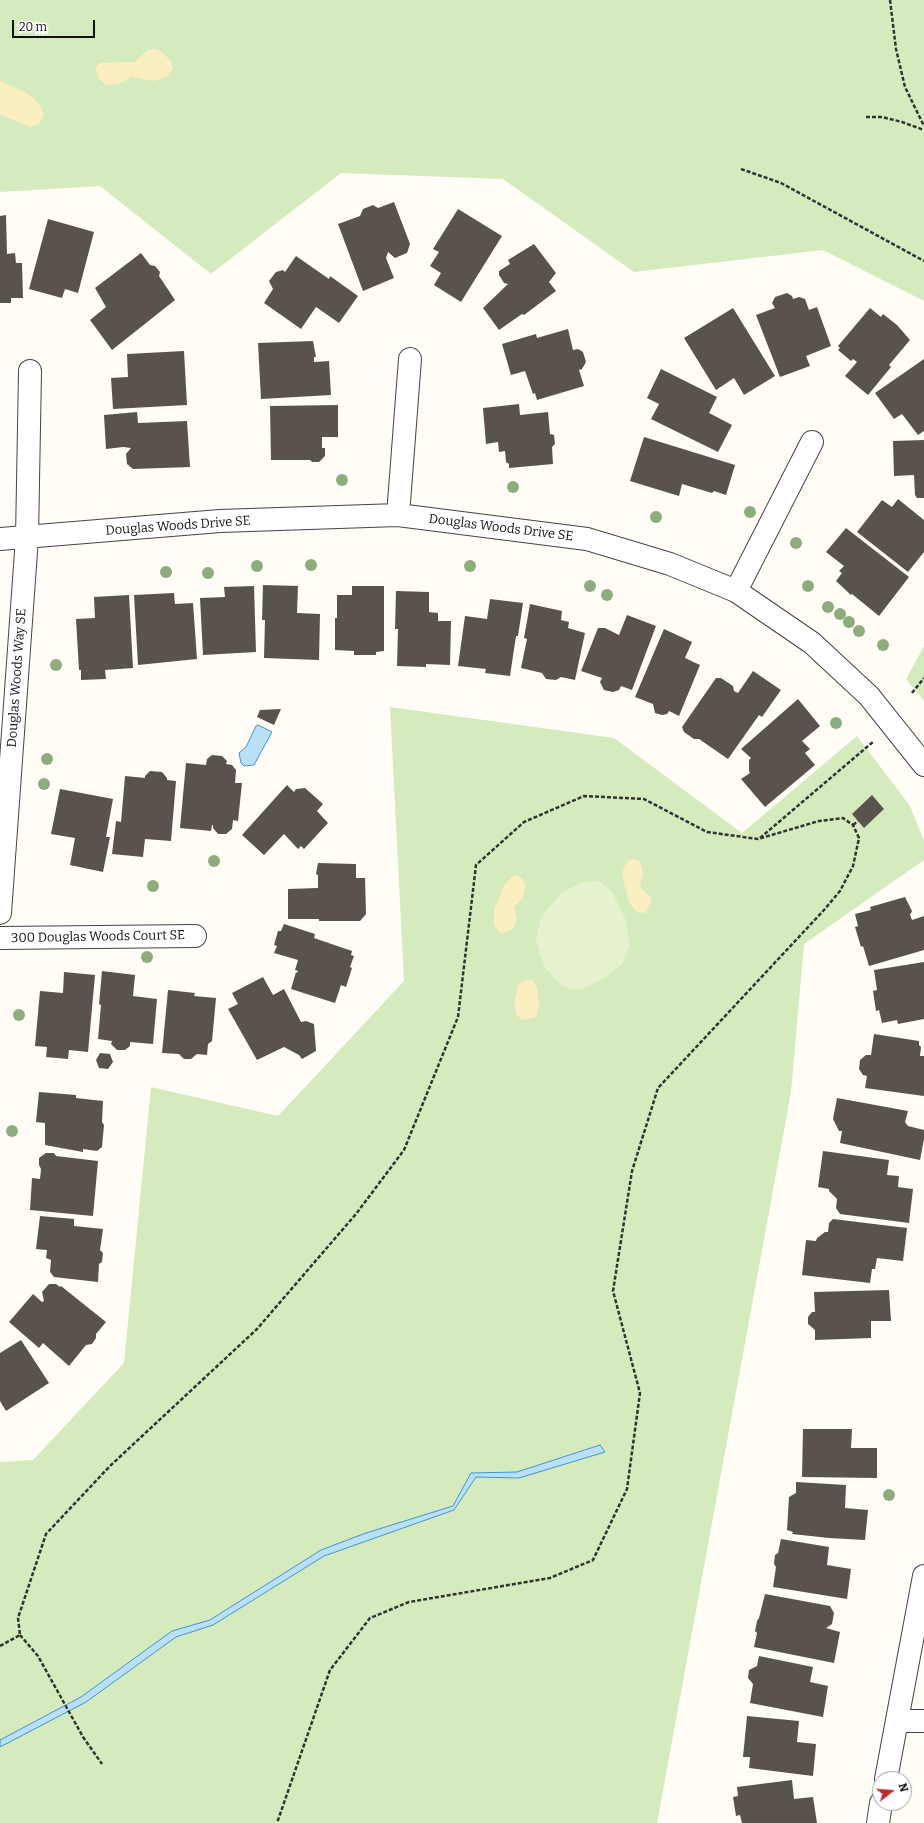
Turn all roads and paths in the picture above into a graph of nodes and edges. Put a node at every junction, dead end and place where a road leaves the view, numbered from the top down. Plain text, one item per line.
1 (890, 0) edge
2 (866, 117) dead end
3 (924, 126) edge
4 (924, 130) edge
5 (741, 169) dead end
6 (924, 261) edge
7 (410, 359) dead end
8 (30, 371) dead end
9 (812, 442) dead end
10 (398, 515) junction
11 (27, 538) junction
12 (0, 539) edge
13 (736, 591) junction
14 (924, 678) edge
15 (912, 693) dead end
16 (876, 740) dead end
17 (924, 765) edge
18 (858, 821) dead end
19 (853, 825) junction
20 (758, 839) junction
21 (0, 913) edge
22 (196, 936) dead end
23 (0, 938) edge
24 (924, 1576) edge
25 (20, 1635) junction
26 (0, 1646) edge
27 (897, 1721) junction
28 (924, 1721) edge
29 (102, 1764) dead end
30 (888, 1771) edge
31 (880, 1811) edge
32 (277, 1823) edge
33 (878, 1823) edge

1 - 3 path
2 - 4 path
5 - 6 path
7 - 10 street
8 - 11 street, Douglas Woods Way SE
9 - 13 street
10 - 11 street, Douglas Woods Drive SE
10 - 13 street, Douglas Woods Drive SE
11 - 12 street, Douglas Woods Drive SE
11 - 21 street, Douglas Woods Way SE
13 - 17 street, Douglas Woods Drive SE
14 - 15 path
16 - 20 path
18 - 19 path
19 - 20 path
19 - 32 path
20 - 25 path
22 - 23 street, 300 Douglas Woods Court SE
24 - 27 street
25 - 26 path
25 - 29 path
27 - 28 street
27 - 30 street
31 - 33 street

